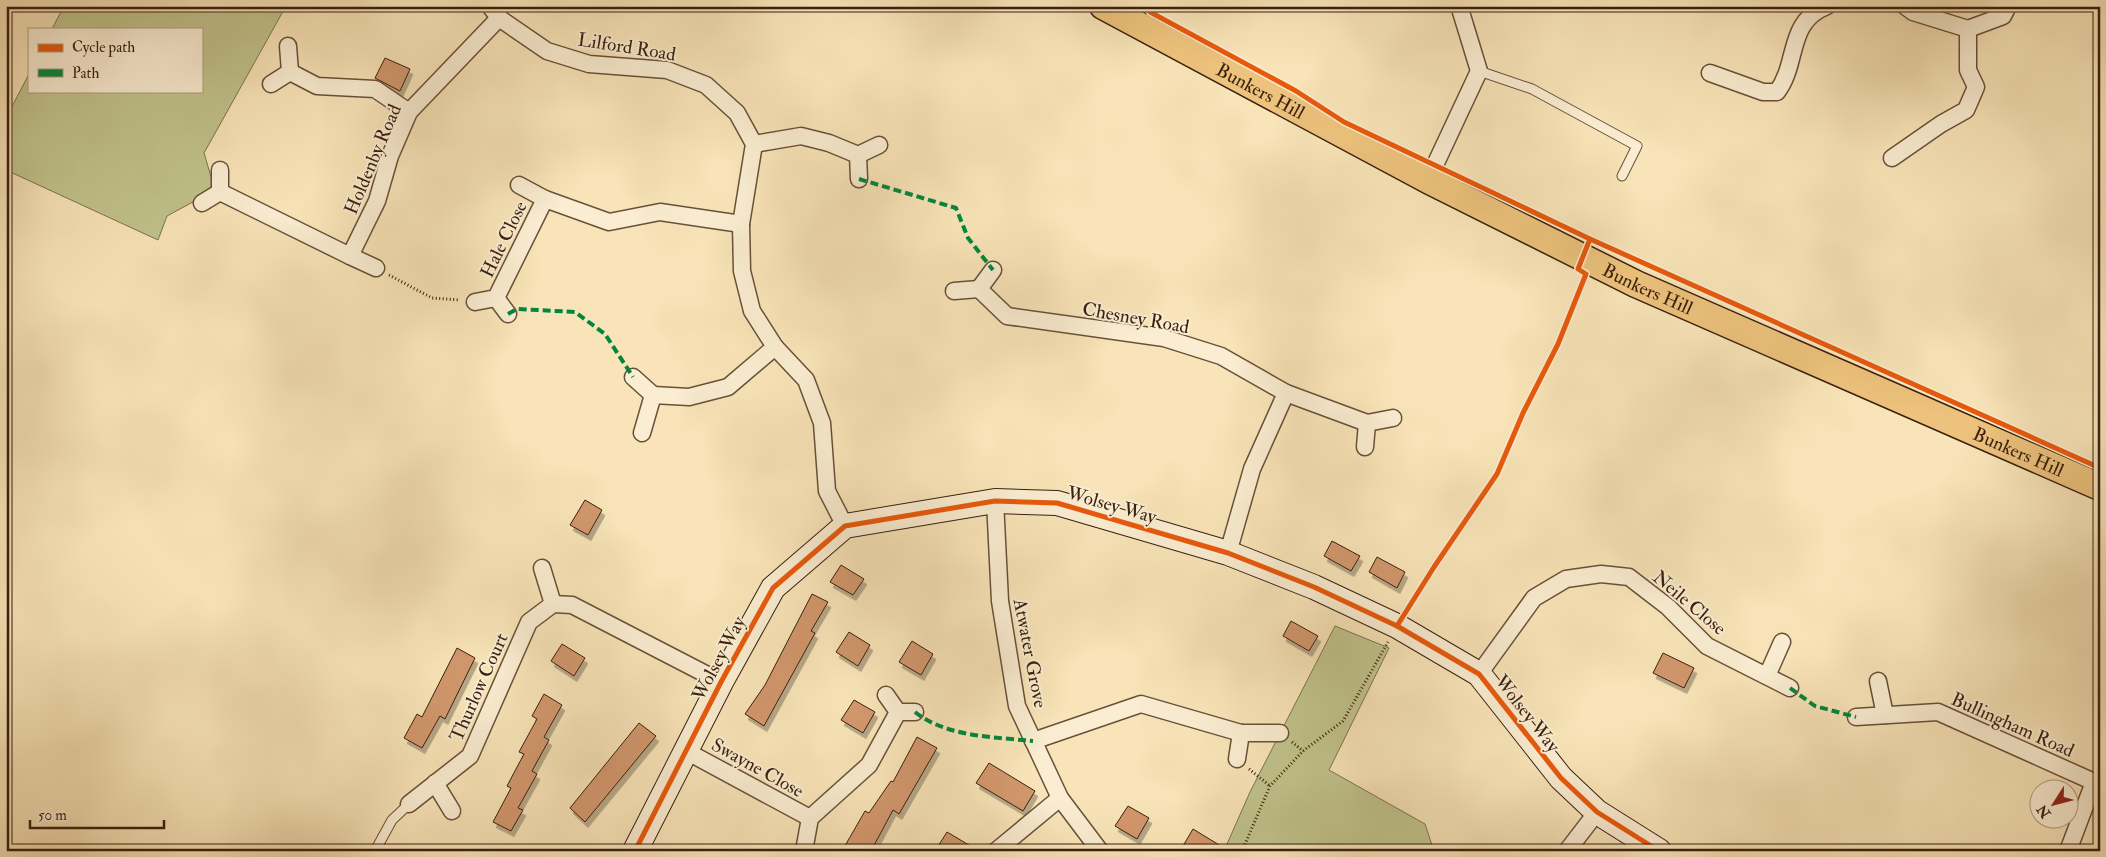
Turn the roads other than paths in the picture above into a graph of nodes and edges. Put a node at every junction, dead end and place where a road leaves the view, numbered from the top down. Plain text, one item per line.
1 (1103, 6) edge
2 (1462, 6) edge
3 (1826, 6) edge
4 (1905, 6) edge
5 (2008, 6) edge
6 (494, 12) edge
7 (1968, 29) junction
8 (288, 46) dead end
9 (1479, 71) junction
10 (290, 72) junction
11 (1710, 73) dead end
12 (271, 84) dead end
13 (409, 112) junction
14 (754, 144) junction
15 (879, 145) dead end
16 (858, 155) junction
17 (1892, 158) dead end
18 (220, 170) dead end
19 (1622, 176) dead end
20 (858, 179) dead end
21 (1428, 180) junction
22 (519, 185) dead end
23 (220, 192) junction
24 (546, 199) junction
25 (202, 204) dead end
26 (741, 224) junction
27 (350, 256) junction
28 (376, 268) road end
29 (993, 270) dead end
30 (979, 289) junction
31 (954, 291) dead end
32 (496, 298) junction
33 (475, 302) road end
34 (508, 314) dead end
35 (775, 347) junction
36 (633, 377) dead end
37 (1286, 393) junction
38 (654, 396) junction
39 (1393, 418) dead end
40 (1367, 423) junction
41 (642, 433) dead end
42 (1365, 447) dead end
43 (2100, 487) edge
44 (995, 501) junction
45 (845, 526) junction
46 (1228, 554) junction
47 (542, 568) dead end
48 (553, 604) junction
49 (1782, 642) dead end
50 (1479, 674) junction
51 (1766, 676) junction
52 (1878, 681) dead end
53 (721, 682) junction
54 (1790, 688) dead end
55 (886, 695) dead end
56 (898, 712) junction
57 (915, 712) dead end
58 (1885, 715) junction
59 (1856, 717) dead end
60 (1241, 733) junction
61 (1280, 733) dead end
62 (1033, 741) junction
63 (686, 751) junction
64 (1237, 759) road end
65 (435, 783) junction
66 (2097, 783) edge
67 (1060, 798) junction
68 (409, 804) joint
69 (452, 811) dead end
70 (1597, 812) junction
71 (810, 818) junction
72 (375, 851) edge
73 (635, 851) edge
74 (804, 851) edge
75 (996, 851) edge
76 (1100, 851) edge
77 (1567, 851) edge
78 (1659, 851) edge
79 (2068, 851) edge

1 - 21 main road, Bunkers Hill
2 - 9 street
3 - 11 street
4 - 7 street
5 - 7 street
6 - 13 street, Holdenby Road
6 - 14 street, Lilford Road
7 - 17 street
8 - 10 street
9 - 19 lane
9 - 21 street
10 - 12 street
10 - 13 street
13 - 27 street, Holdenby Road
14 - 16 street
14 - 26 street
15 - 16 street
16 - 20 street
18 - 23 street
21 - 43 main road, Bunkers Hill
22 - 24 street, Hale Close
23 - 25 street
23 - 27 street
24 - 26 street, Hale Close
24 - 32 street, Hale Close
26 - 35 street
27 - 28 street
29 - 30 street
30 - 31 street
30 - 37 street, Chesney Road
32 - 33 street, Hale Close
32 - 34 street, Hale Close
35 - 38 street
35 - 45 street
36 - 38 street
37 - 40 street, Chesney Road
37 - 46 street
38 - 41 street
39 - 40 street
40 - 42 street
44 - 45 street, Wolsey Way
44 - 46 street, Wolsey Way
44 - 62 street, Atwater Grove
45 - 53 street, Wolsey Way
46 - 50 street, Wolsey Way
47 - 48 street
48 - 53 street
48 - 65 street, Thurlow Court
49 - 51 street
50 - 51 street, Neile Close
50 - 70 street, Wolsey Way
51 - 54 street, Neile Close
52 - 58 street
53 - 63 street, Wolsey Way
55 - 56 street
56 - 57 street
56 - 71 street, Swayne Close
58 - 59 street, Bullingham Road
58 - 66 street, Bullingham Road
60 - 61 street
60 - 62 street
60 - 64 street
62 - 67 street, Atwater Grove
63 - 71 street, Swayne Close
63 - 73 street, Wolsey Way
65 - 68 street, Thurlow Court
65 - 69 street
66 - 79 street, Bullingham Road
67 - 75 street
67 - 76 street, Atwater Grove
68 - 72 lane
70 - 77 street
70 - 78 street, Wolsey Way
71 - 74 street, Swayne Close

